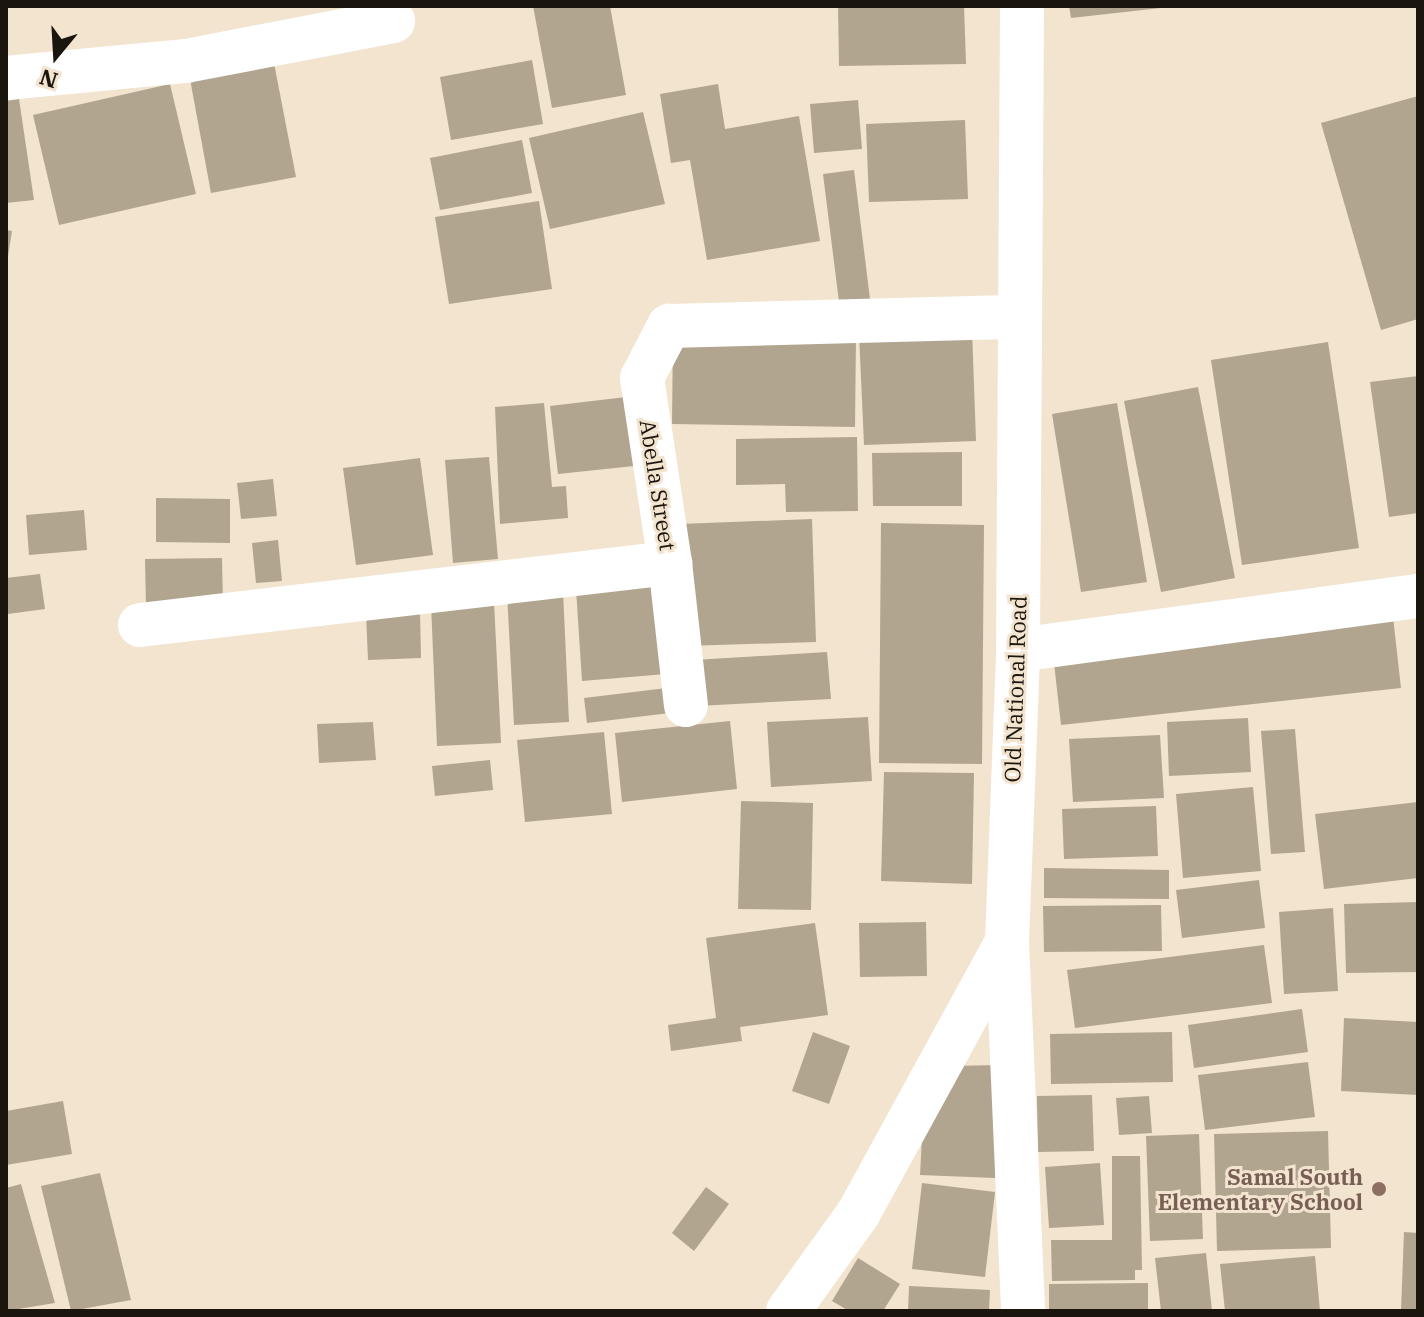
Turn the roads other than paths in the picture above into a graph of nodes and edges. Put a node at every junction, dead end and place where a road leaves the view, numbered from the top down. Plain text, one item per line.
1 (1022, 6) edge
2 (393, 21) dead end
3 (6, 78) edge
4 (1019, 317) junction
5 (670, 563) junction
6 (1418, 596) edge
7 (140, 625) dead end
8 (1018, 650) junction
9 (686, 705) dead end
10 (1007, 942) junction
11 (788, 1311) edge
12 (1023, 1311) edge

1 - 4 street, Old National Road
2 - 3 street
4 - 5 street, Abella Street
4 - 8 street, Old National Road
5 - 7 street, Abella Street
5 - 9 street
6 - 8 street
8 - 10 street, Old National Road
10 - 11 street, Old National Road
10 - 12 street

